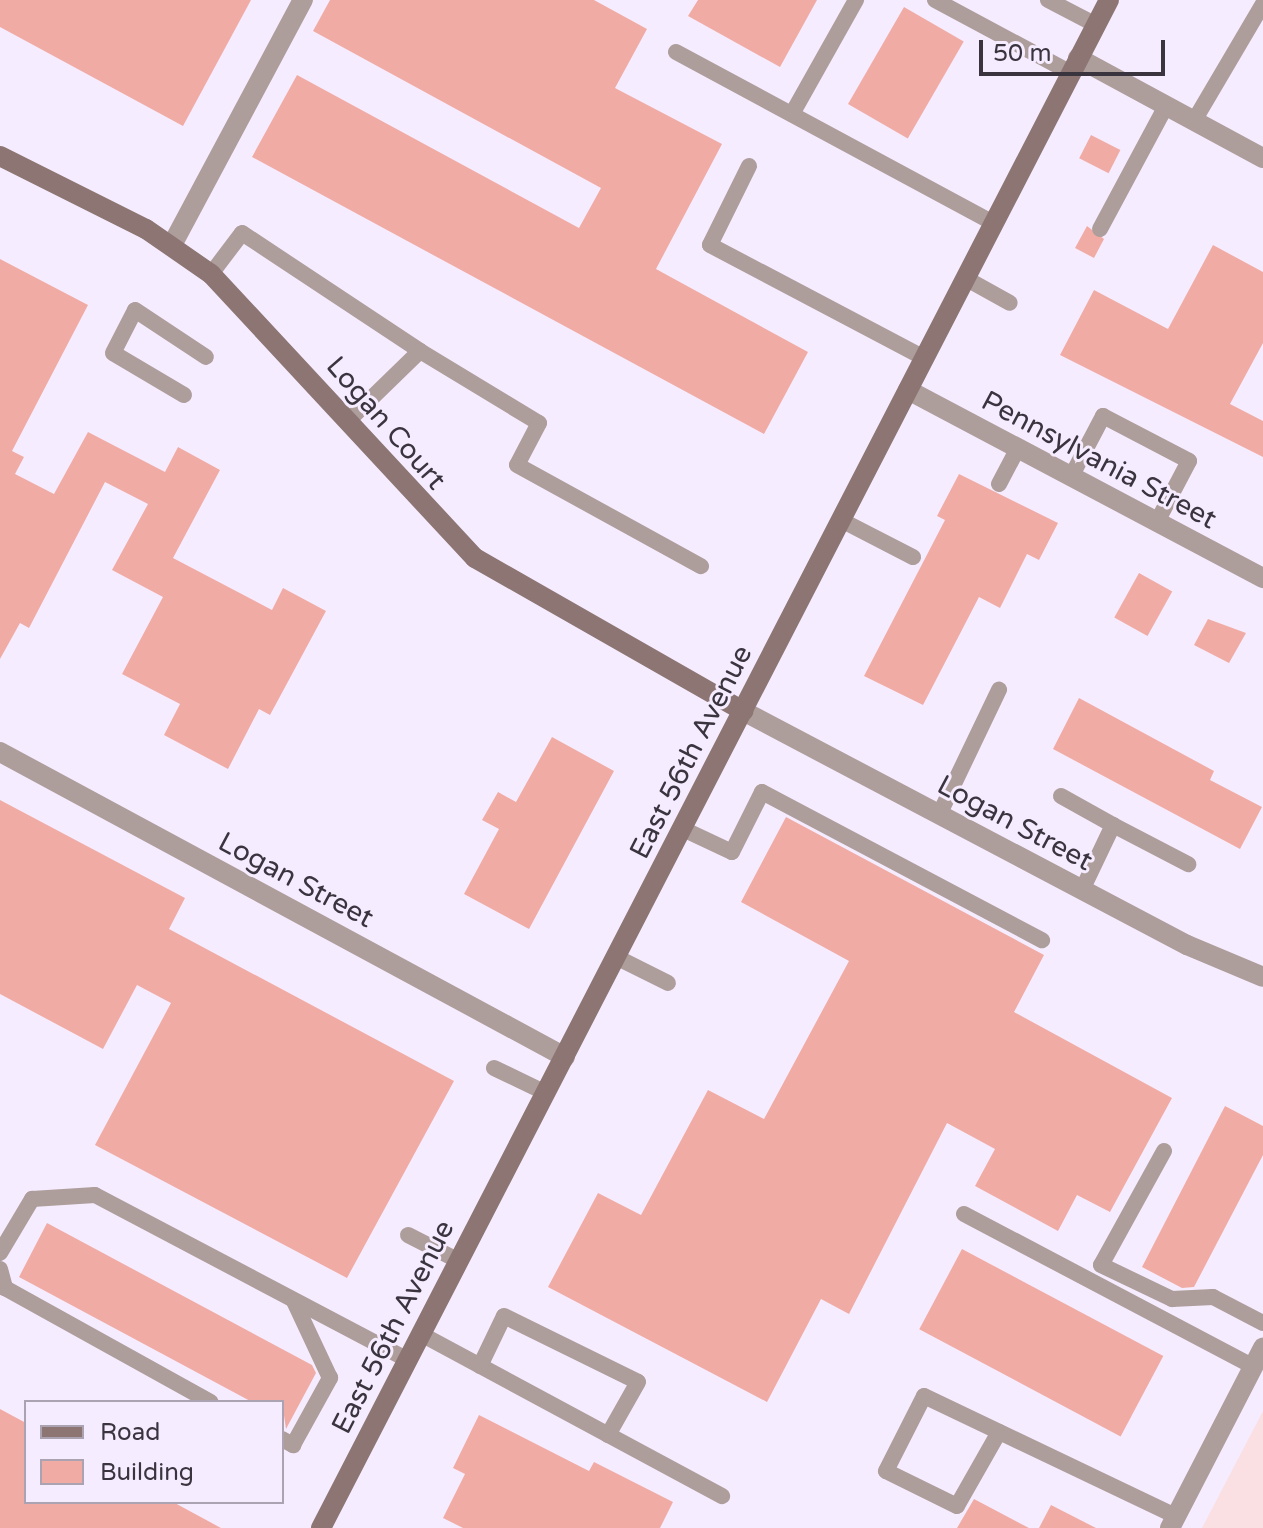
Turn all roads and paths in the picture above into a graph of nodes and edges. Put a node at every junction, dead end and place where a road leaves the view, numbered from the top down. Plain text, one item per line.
1 (303, 0) edge
2 (856, 0) edge
3 (935, 0) edge
4 (1048, 0) edge
5 (1109, 0) edge
6 (1263, 4) edge
7 (1096, 25) junction
8 (676, 52) dead end
9 (1074, 66) junction
10 (1166, 106) junction
11 (792, 114) junction
12 (1194, 121) junction
13 (0, 156) edge
14 (1263, 158) edge
15 (749, 166) dead end
16 (993, 223) junction
17 (1100, 229) dead end
18 (172, 245) junction
19 (211, 274) junction
20 (965, 278) junction
21 (1010, 303) dead end
22 (420, 351) junction
23 (206, 357) dead end
24 (924, 358) junction
25 (908, 390) junction
26 (184, 395) dead end
27 (349, 420) junction
28 (1018, 448) junction
29 (1071, 477) junction
30 (999, 484) dead end
31 (841, 520) junction
32 (1157, 522) junction
33 (913, 557) dead end
34 (701, 566) dead end
35 (1263, 578) edge
36 (999, 690) dead end
37 (743, 711) junction
38 (0, 752) edge
39 (1061, 796) dead end
40 (939, 815) junction
41 (1113, 825) junction
42 (683, 829) junction
43 (1188, 864) dead end
44 (1082, 890) junction
45 (1042, 940) dead end
46 (616, 957) junction
47 (1263, 977) edge
48 (668, 983) dead end
49 (565, 1057) junction
50 (494, 1068) dead end
51 (546, 1093) junction
52 (1164, 1151) dead end
53 (964, 1214) dead end
54 (408, 1235) dead end
55 (0, 1253) edge
56 (459, 1261) junction
57 (0, 1269) edge
58 (294, 1299) junction
59 (1263, 1323) edge
60 (421, 1334) junction
61 (1258, 1358) edge
62 (408, 1360) junction
63 (480, 1366) junction
64 (207, 1400) edge
65 (999, 1432) junction
66 (608, 1435) junction
67 (284, 1440) edge
68 (722, 1496) dead end
69 (1173, 1522) edge
70 (321, 1528) edge

1 - 18 street
2 - 11 lane
3 - 9 lane
4 - 7 lane
5 - 7 street, East 56th Avenue
6 - 12 lane
7 - 9 street, East 56th Avenue
8 - 11 lane
9 - 10 street
9 - 16 street, East 56th Avenue
10 - 12 street
10 - 17 lane
11 - 16 lane
12 - 14 street
13 - 18 street, Logan Court
15 - 24 lane
16 - 20 street, East 56th Avenue
18 - 19 street, Logan Court
19 - 22 lane
19 - 27 street, Logan Court
20 - 21 lane
20 - 24 street, East 56th Avenue
22 - 27 lane
22 - 34 lane
23 - 26 lane
24 - 25 street, East 56th Avenue
25 - 28 street, Pennsylvania Street
25 - 31 street, East 56th Avenue
27 - 37 street, Logan Court
28 - 29 street, Pennsylvania Street
28 - 30 lane
29 - 32 street, Pennsylvania Street
29 - 32 lane
31 - 33 lane
31 - 37 street, East 56th Avenue
32 - 35 street, Pennsylvania Street
36 - 40 lane
37 - 40 street, Logan Street
37 - 42 street, East 56th Avenue
38 - 49 street, Logan Street
39 - 41 lane
40 - 44 street, Logan Street
41 - 43 lane
41 - 44 lane
42 - 45 lane
42 - 46 street, East 56th Avenue
44 - 47 street, Logan Street
46 - 48 lane
46 - 49 street, East 56th Avenue
49 - 51 street, East 56th Avenue
50 - 51 lane
51 - 56 street, East 56th Avenue
52 - 59 lane
53 - 61 lane
54 - 56 lane
55 - 58 lane
56 - 60 street, East 56th Avenue
57 - 64 lane
58 - 62 lane
58 - 67 lane
60 - 62 street, East 56th Avenue
60 - 63 lane
61 - 69 street
62 - 70 street, East 56th Avenue
63 - 66 lane
63 - 66 lane
65 - 65 lane
65 - 69 lane
66 - 68 lane

